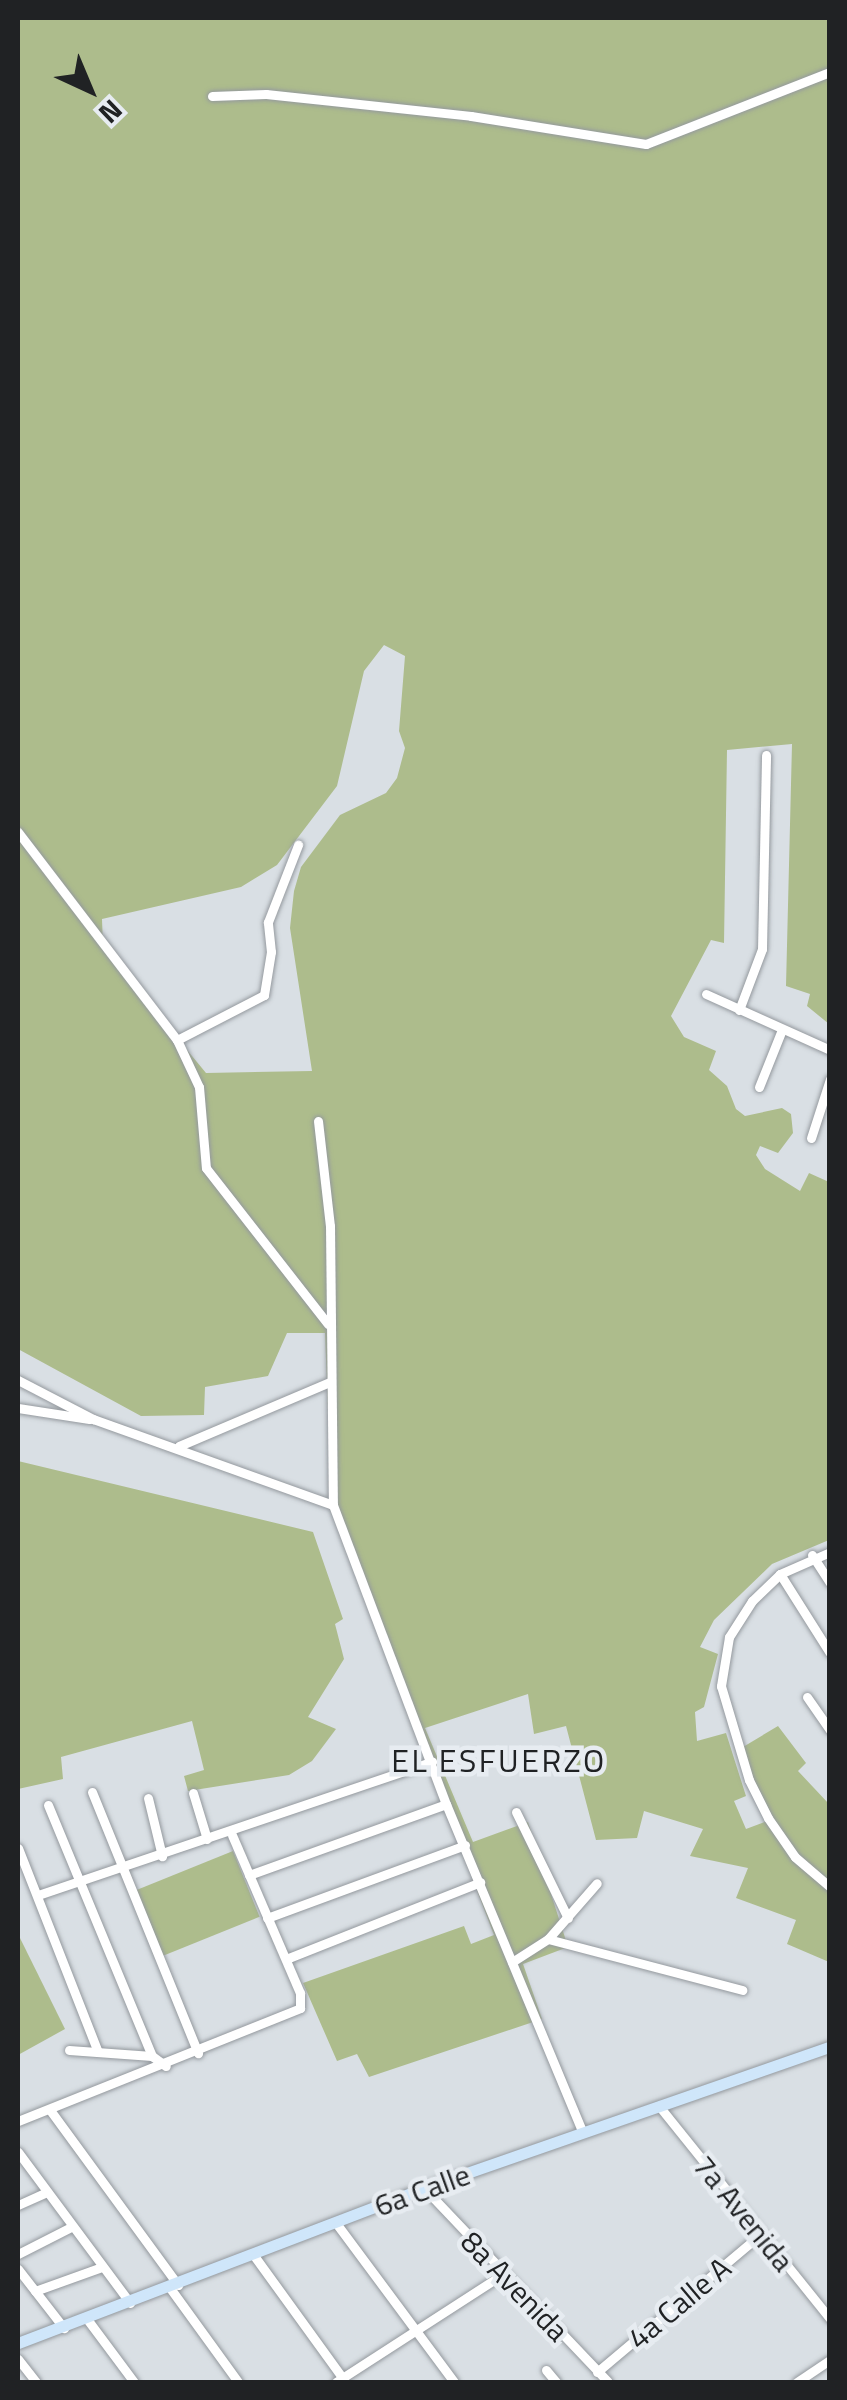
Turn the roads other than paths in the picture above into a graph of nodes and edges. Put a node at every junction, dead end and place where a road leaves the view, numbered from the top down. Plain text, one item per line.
1 (830, 72) edge
2 (212, 96) dead end
3 (766, 754) dead end
4 (18, 832) edge
5 (298, 845) dead end
6 (706, 994) dead end
7 (739, 1010) junction
8 (781, 1032) junction
9 (177, 1040) junction
10 (830, 1050) edge
11 (830, 1079) edge
12 (759, 1087) dead end
13 (318, 1121) dead end
14 (811, 1138) dead end
15 (328, 1324) junction
16 (18, 1380) edge
17 (330, 1382) junction
18 (18, 1408) edge
19 (92, 1419) junction
20 (179, 1446) junction
21 (333, 1505) junction
22 (830, 1552) edge
23 (812, 1555) junction
24 (780, 1574) junction
25 (830, 1583) edge
26 (830, 1652) edge
27 (807, 1697) dead end
28 (830, 1730) edge
29 (432, 1762) junction
30 (92, 1792) dead end
31 (193, 1793) dead end
32 (148, 1798) dead end
33 (446, 1804) junction
34 (48, 1805) dead end
35 (516, 1812) dead end
36 (232, 1835) junction
37 (207, 1839) junction
38 (465, 1845) junction
39 (18, 1848) edge
40 (162, 1856) junction
41 (124, 1868) junction
42 (249, 1875) junction
43 (78, 1882) junction
44 (480, 1882) junction
45 (597, 1883) dead end
46 (830, 1888) edge
47 (40, 1894) junction
48 (267, 1918) junction
49 (568, 1918) junction
50 (548, 1940) junction
51 (286, 1959) junction
52 (512, 1962) junction
53 (742, 1990) dead end
54 (830, 2047) edge
55 (69, 2050) dead end
56 (98, 2052) junction
57 (198, 2052) junction
58 (152, 2056) junction
59 (166, 2066) junction
60 (659, 2106) junction
61 (50, 2110) junction
62 (18, 2121) edge
63 (583, 2133) junction
64 (19, 2156) edge
65 (424, 2188) junction
66 (47, 2192) junction
67 (18, 2206) edge
68 (336, 2222) junction
69 (71, 2228) junction
70 (761, 2234) junction
71 (18, 2254) edge
72 (255, 2258) junction
73 (102, 2268) junction
74 (18, 2269) edge
75 (503, 2274) junction
76 (174, 2286) junction
77 (34, 2291) junction
78 (130, 2304) junction
79 (87, 2319) junction
80 (830, 2319) edge
81 (64, 2328) junction
82 (416, 2331) junction
83 (18, 2343) edge
84 (18, 2359) edge
85 (830, 2360) edge
86 (546, 2370) dead end
87 (598, 2372) junction
88 (342, 2381) edge
89 (36, 2382) edge
90 (134, 2382) edge
91 (238, 2382) edge
92 (454, 2382) edge
93 (556, 2382) edge
94 (608, 2382) edge
95 (797, 2382) edge

1 - 2 street
3 - 7 street
4 - 9 street
5 - 9 street
6 - 7 street
7 - 8 street
8 - 10 street
8 - 12 street
9 - 15 street
11 - 14 street
13 - 15 street
15 - 17 street
16 - 19 street
17 - 20 street
17 - 21 street
18 - 19 street
19 - 20 street
20 - 21 street
21 - 29 street
22 - 23 street
23 - 24 street
23 - 25 street
24 - 26 street
24 - 46 street
27 - 28 street
29 - 33 street
29 - 36 street
30 - 41 street
31 - 37 street
32 - 40 street
33 - 38 street
33 - 42 street
34 - 43 street
35 - 49 street
36 - 37 street
36 - 42 street
37 - 40 street
38 - 44 street
38 - 48 street
39 - 47 street
40 - 41 street
41 - 43 street
41 - 57 street
42 - 48 street
43 - 47 street
43 - 58 street
44 - 51 street
44 - 52 street
45 - 49 street
47 - 56 street
48 - 51 street
49 - 50 street
50 - 52 street
50 - 53 street
51 - 57 street
52 - 63 street
54 - 60 main road, 6a Calle
55 - 56 street
56 - 58 street
57 - 59 street
58 - 59 street
59 - 61 street
60 - 63 main road, 6a Calle
60 - 70 street, 7a Avenida
61 - 62 street
61 - 76 street
63 - 65 main road, 6a Calle
64 - 66 street
65 - 68 main road, 6a Calle
65 - 75 street, 8a Avenida
66 - 67 street
66 - 69 street
68 - 72 main road, 6a Calle
68 - 82 street
69 - 71 street
69 - 73 street
70 - 80 street, 7a Avenida
70 - 87 street, 4a Calle A
72 - 76 main road, 6a Calle
72 - 88 street
73 - 77 street
73 - 78 street
74 - 77 street
75 - 82 street
75 - 87 street, 8a Avenida
76 - 78 main road, 6a Calle
76 - 91 street
77 - 81 street
78 - 79 main road, 6a Calle
79 - 81 main road, 6a Calle
79 - 90 street
81 - 83 main road, 6a Calle
82 - 88 street
82 - 92 street
84 - 89 street
85 - 95 street
86 - 93 street
87 - 94 street, 8a Avenida

